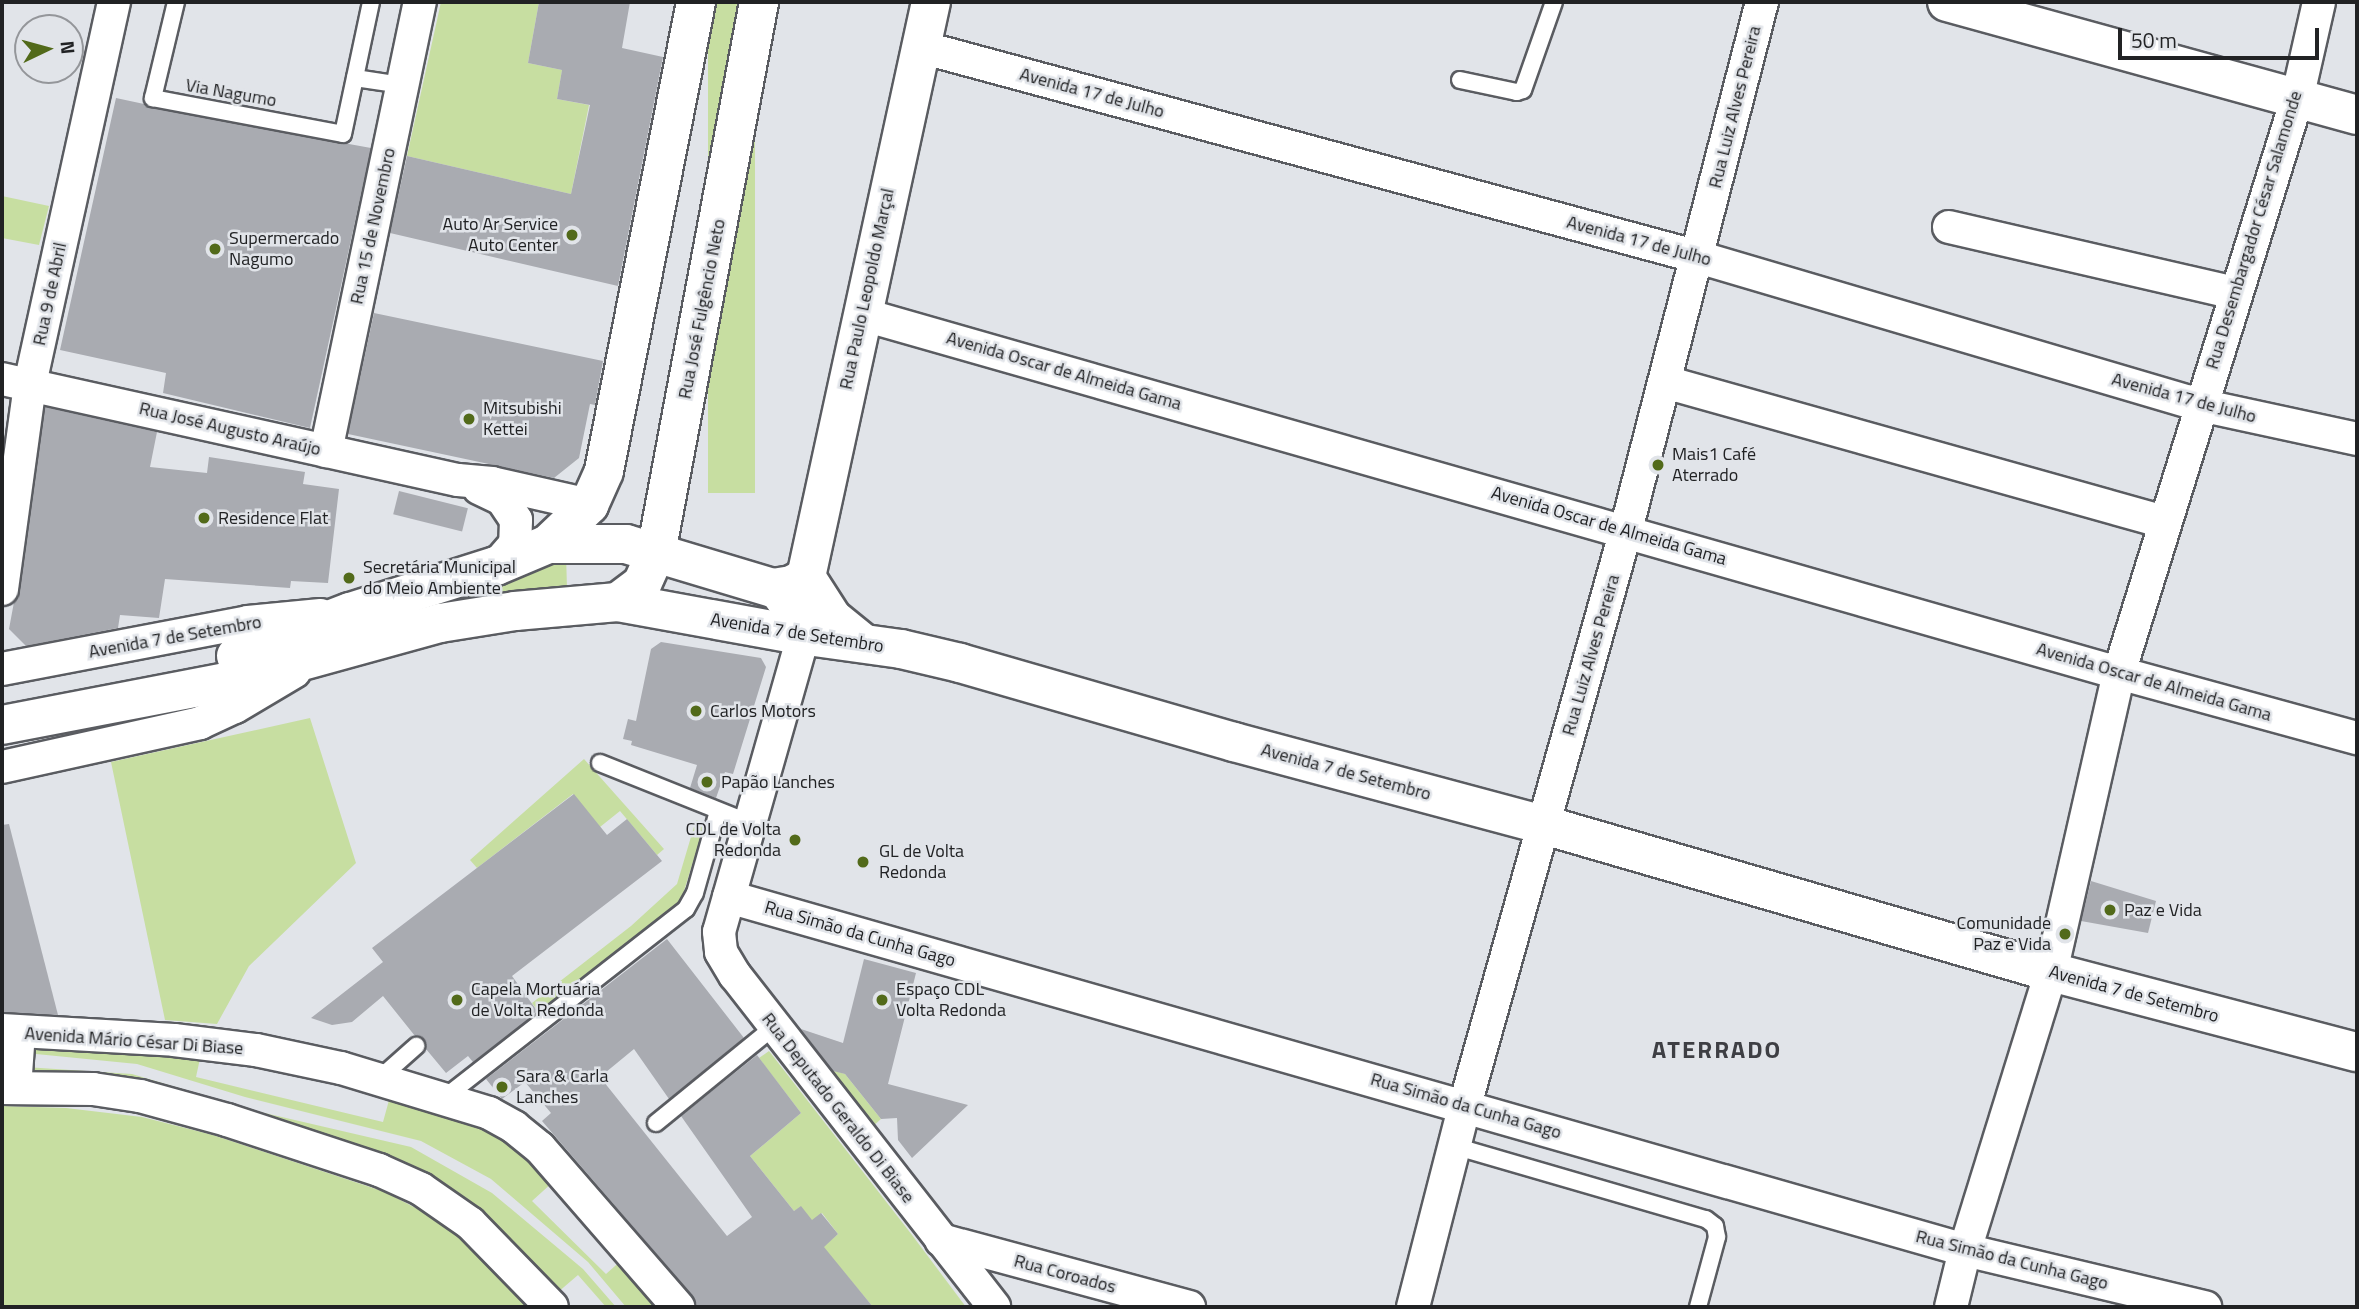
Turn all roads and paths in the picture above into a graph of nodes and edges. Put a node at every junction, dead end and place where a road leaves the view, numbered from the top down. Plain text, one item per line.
1 (114, 2) edge
2 (176, 2) edge
3 (371, 2) edge
4 (420, 2) edge
5 (696, 2) edge
6 (759, 2) edge
7 (931, 2) edge
8 (1554, 2) edge
9 (1762, 2) edge
10 (1947, 2) edge
11 (2319, 2) edge
12 (920, 47) junction
13 (355, 78) junction
14 (1460, 80) dead end
15 (402, 85) junction
16 (2297, 99) junction
17 (2357, 116) edge
18 (1949, 227) dead end
19 (1698, 257) junction
20 (2235, 293) junction
21 (861, 314) junction
22 (16, 381) edge
23 (1665, 382) junction
24 (2200, 405) junction
25 (2357, 439) edge
26 (326, 451) junction
27 (458, 480) junction
28 (589, 505) junction
29 (2164, 523) junction
30 (1626, 530) junction
31 (548, 544) junction
32 (656, 553) junction
33 (496, 566) junction
34 (790, 583) junction
35 (2, 589) edge
36 (618, 602) junction
37 (350, 612) junction
38 (800, 635) junction
39 (863, 643) junction
40 (323, 656) junction
41 (2, 669) edge
42 (223, 672) junction
43 (2119, 673) junction
44 (2, 708) edge
45 (2, 725) edge
46 (2357, 738) edge
47 (600, 763) dead end
48 (2, 767) edge
49 (718, 811) junction
50 (750, 823) junction
51 (1544, 824) junction
52 (729, 897) junction
53 (2050, 972) junction
54 (775, 1026) junction
55 (11, 1031) edge
56 (416, 1046) dead end
57 (2357, 1052) edge
58 (379, 1079) junction
59 (9, 1088) edge
60 (444, 1098) junction
61 (1465, 1105) junction
62 (656, 1123) dead end
63 (1454, 1146) junction
64 (941, 1240) junction
65 (1965, 1250) junction
66 (552, 1307) edge
67 (678, 1307) edge
68 (993, 1307) edge
69 (1189, 1307) edge
70 (1413, 1307) edge
71 (1699, 1307) edge
72 (1951, 1307) edge
73 (2205, 1307) edge

1 - 22 street, Rua 9 de Abril
2 - 13 lane, Via Nagumo
3 - 13 lane, Via Nagumo
4 - 15 street, Rua 15 de Novembro
5 - 28 main road
6 - 32 main road, Rua José Fulgêncio Neto
7 - 12 main road, Rua Paulo Leopoldo Marçal
8 - 14 lane
9 - 19 street, Rua Luiz Alves Pereira
10 - 16 main road
11 - 16 street, Rua Desembargador César Salamonde
12 - 19 street, Avenida 17 de Julho
12 - 21 main road, Rua Paulo Leopoldo Marçal
13 - 15 lane
15 - 26 street, Rua 15 de Novembro
16 - 17 main road
16 - 20 street, Rua Desembargador César Salamonde
18 - 20 street
19 - 23 street, Rua Luiz Alves Pereira
19 - 24 street, Avenida 17 de Julho
20 - 24 street, Rua Desembargador César Salamonde
21 - 30 street, Avenida Oscar de Almeida Gama
21 - 34 main road, Rua Paulo Leopoldo Marçal
22 - 26 street, Rua José Augusto Araújo
22 - 35 street, Rua 9 de Abril
23 - 29 street
23 - 30 street, Rua Luiz Alves Pereira
24 - 25 street, Avenida 17 de Julho
24 - 29 street, Rua Desembargador César Salamonde
26 - 27 street, Rua José Augusto Araújo
27 - 28 street, Rua José Augusto Araújo
27 - 33 street, Rua José Augusto Araújo
28 - 31 main road
29 - 43 street, Rua Desembargador César Salamonde
30 - 43 street, Avenida Oscar de Almeida Gama
30 - 51 street, Rua Luiz Alves Pereira
31 - 32 main road, Avenida 7 de Setembro
31 - 33 main road, Avenida 7 de Setembro
32 - 34 main road, Avenida 7 de Setembro
32 - 36 main road, Rua José Fulgêncio Neto
33 - 37 main road, Avenida 7 de Setembro
34 - 38 street
34 - 39 main road
36 - 38 main road, Avenida 7 de Setembro
36 - 40 main road, Avenida 7 de Setembro
37 - 41 street, Avenida 7 de Setembro
37 - 42 main road, Avenida 7 de Setembro
38 - 39 main road, Avenida 7 de Setembro
38 - 50 street
39 - 51 main road, Avenida 7 de Setembro
40 - 42 main road, Avenida 7 de Setembro
40 - 48 street, Avenida 7 de Setembro
42 - 44 main road
42 - 45 main road
43 - 46 street, Avenida Oscar de Almeida Gama
43 - 53 street, Rua Desembargador César Salamonde
47 - 49 lane
49 - 50 lane
49 - 60 lane
50 - 52 street
51 - 53 main road, Avenida 7 de Setembro
51 - 61 street, Rua Luiz Alves Pereira
52 - 54 street, Rua Deputado Geraldo Di Biase
52 - 61 street, Rua Simão da Cunha Gago
53 - 57 main road, Avenida 7 de Setembro
53 - 65 street, Rua Desembargador César Salamonde
54 - 62 lane
54 - 64 street, Rua Deputado Geraldo Di Biase
55 - 58 street, Avenida Mário César Di Biase
55 - 59 street
56 - 58 lane
58 - 60 street, Avenida Mário César Di Biase
59 - 66 street
60 - 67 street, Avenida Mário César Di Biase
61 - 63 street, Rua Luiz Alves Pereira
61 - 65 street, Rua Simão da Cunha Gago
63 - 70 street, Rua Luiz Alves Pereira
63 - 71 lane
64 - 68 street, Rua Deputado Geraldo Di Biase
64 - 69 street, Rua Coroados
65 - 72 street, Rua Desembargador César Salamonde
65 - 73 street, Rua Simão da Cunha Gago

